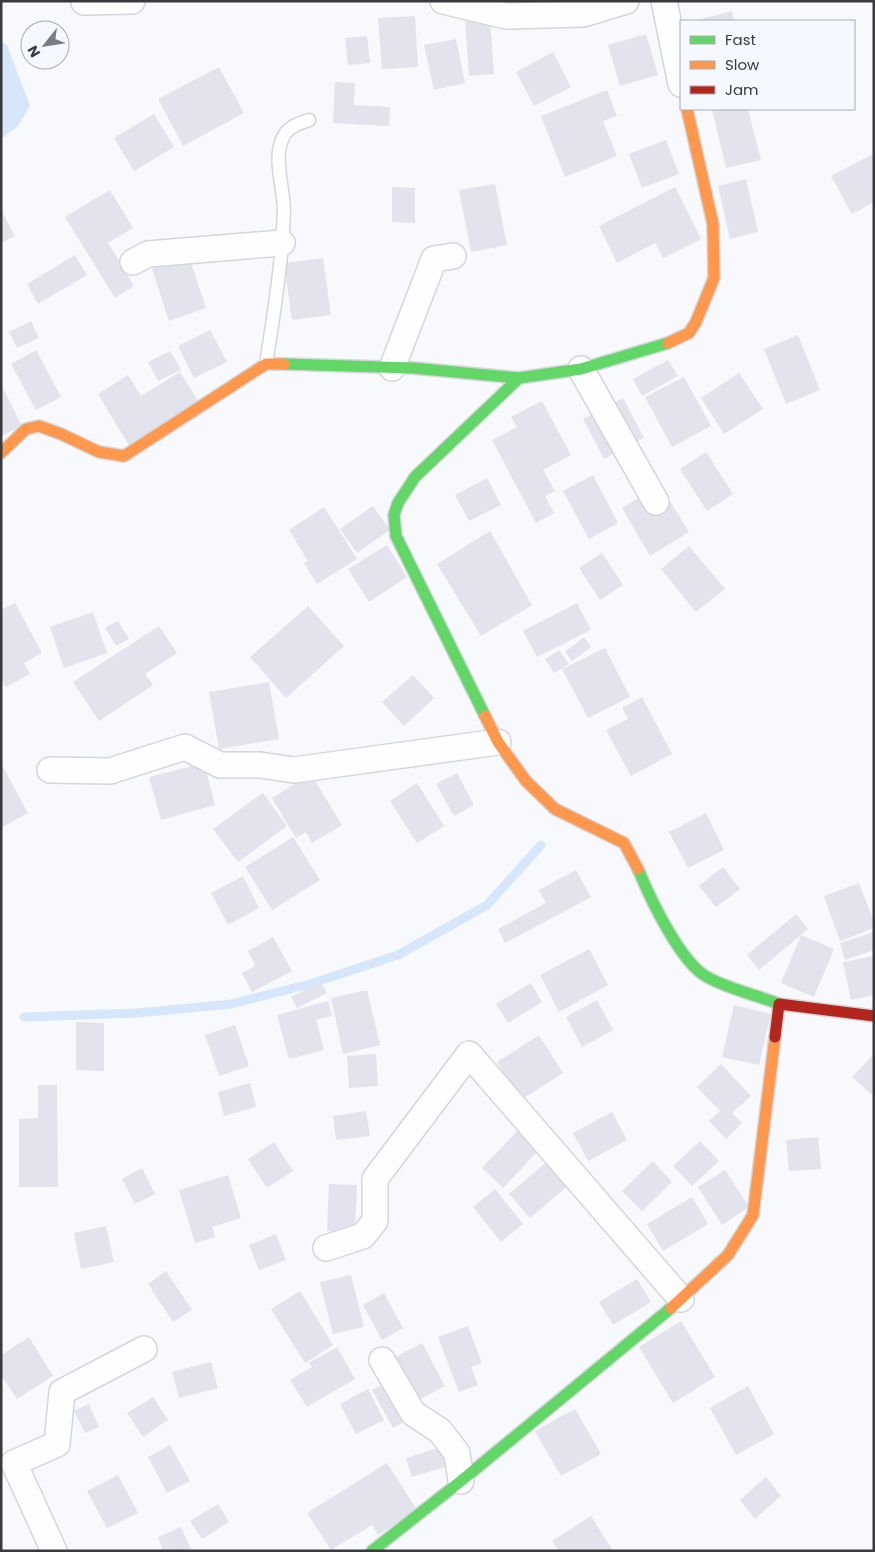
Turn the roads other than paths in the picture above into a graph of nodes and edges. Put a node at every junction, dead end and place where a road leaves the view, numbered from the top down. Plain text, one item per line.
1 (132, 1) edge
2 (443, 1) edge
3 (626, 1) edge
4 (664, 1) edge
5 (84, 2) edge
6 (680, 79) edge
7 (687, 110) edge
8 (309, 120) dead end
9 (282, 243) junction
10 (453, 256) dead end
11 (133, 262) dead end
12 (266, 364) junction
13 (392, 368) junction
14 (581, 369) junction
15 (519, 378) junction
16 (1, 453) edge
17 (656, 502) dead end
18 (498, 742) junction
19 (50, 770) dead end
20 (779, 1004) junction
21 (874, 1016) edge
22 (326, 1248) dead end
23 (680, 1299) junction
24 (144, 1349) dead end
25 (382, 1360) dead end
26 (462, 1481) junction
27 (54, 1551) edge
28 (372, 1551) edge

1 - 5 street
2 - 3 street
4 - 6 street
7 - 14 street
8 - 9 lane
9 - 11 street
9 - 12 lane
10 - 13 street
12 - 13 street
12 - 16 street
13 - 15 street
14 - 15 street
14 - 17 street
15 - 18 street
18 - 19 street
18 - 20 street
20 - 21 street
20 - 23 street
22 - 23 street
23 - 26 street
24 - 27 street
25 - 26 street
26 - 28 street

